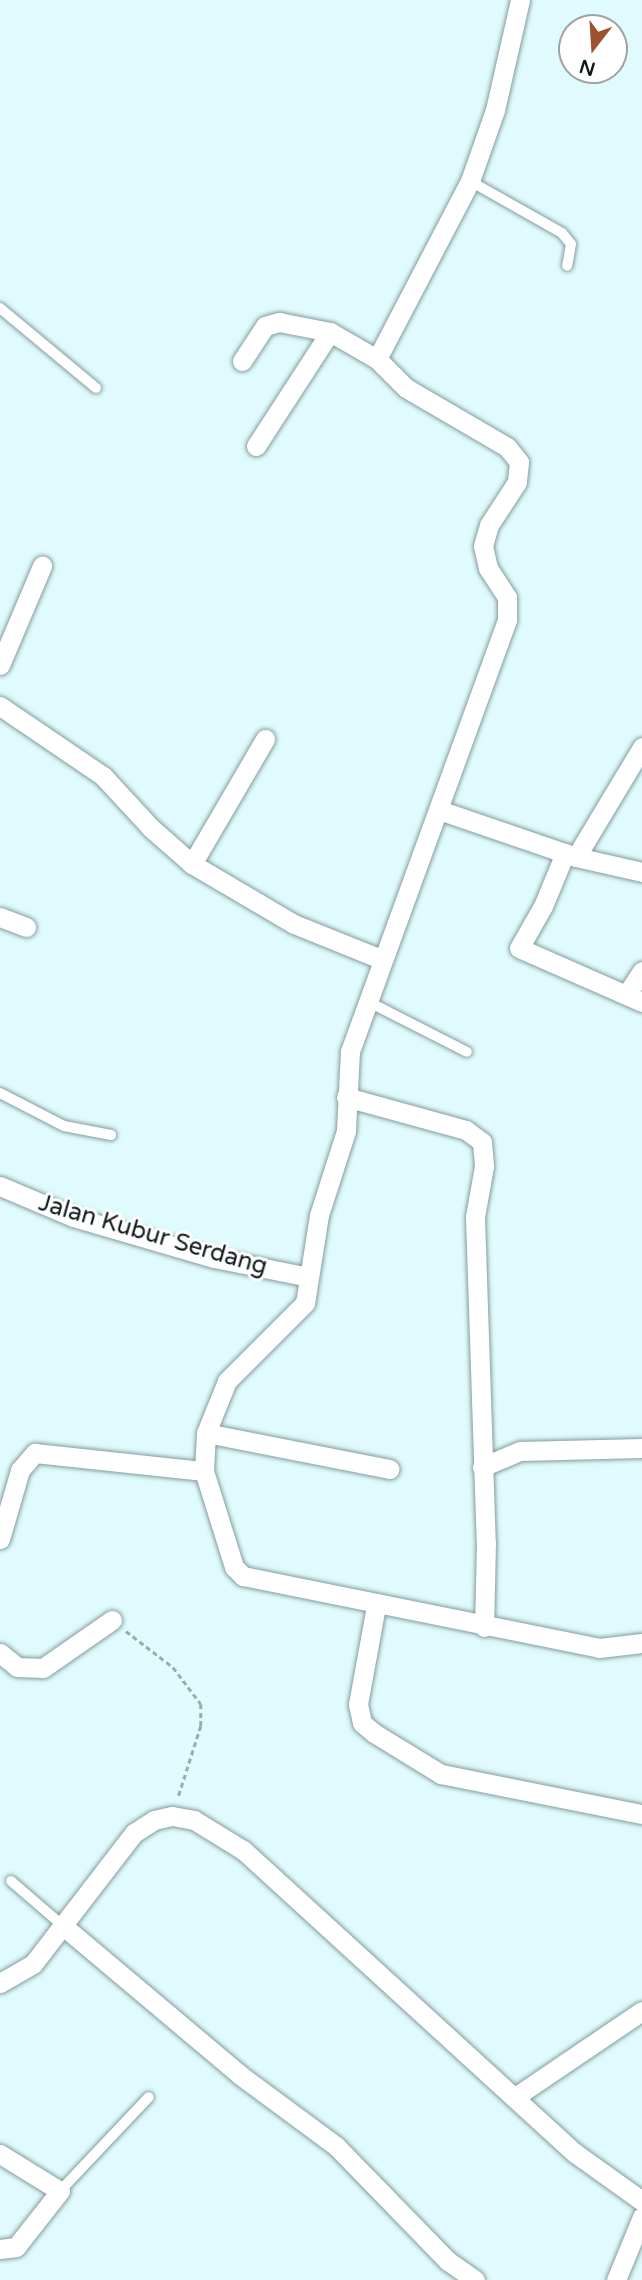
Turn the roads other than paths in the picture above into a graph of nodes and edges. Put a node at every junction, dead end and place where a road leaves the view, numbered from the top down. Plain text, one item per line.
1 (520, 0) edge
2 (470, 181) junction
3 (567, 266) dead end
4 (0, 308) edge
5 (330, 332) junction
6 (377, 359) junction
7 (242, 361) dead end
8 (96, 387) dead end
9 (256, 446) dead end
10 (42, 566) dead end
11 (0, 665) edge
12 (0, 706) edge
13 (265, 739) dead end
14 (642, 747) edge
15 (439, 810) junction
16 (570, 855) junction
17 (192, 864) junction
18 (642, 872) edge
19 (0, 917) edge
20 (26, 927) dead end
21 (381, 959) junction
22 (642, 971) edge
23 (635, 998) edge
24 (367, 1001) junction
25 (467, 1052) dead end
26 (0, 1093) edge
27 (346, 1097) junction
28 (111, 1135) dead end
29 (0, 1186) edge
30 (309, 1277) junction
31 (206, 1433) junction
32 (642, 1448) edge
33 (482, 1467) junction
34 (389, 1469) dead end
35 (204, 1471) junction
36 (1, 1535) edge
37 (376, 1606) junction
38 (112, 1620) road end
39 (484, 1627) junction
40 (642, 1643) edge
41 (0, 1653) edge
42 (642, 1814) edge
43 (11, 1881) dead end
44 (62, 1925) junction
45 (0, 1983) edge
46 (642, 2011) edge
47 (149, 2097) dead end
48 (515, 2098) junction
49 (0, 2154) edge
50 (60, 2191) junction
51 (642, 2201) edge
52 (642, 2217) edge
53 (0, 2249) edge
54 (475, 2280) edge
55 (616, 2280) edge

1 - 2 street
2 - 3 lane
2 - 6 street
4 - 8 lane
5 - 6 street
5 - 7 street
5 - 9 street
6 - 15 street
10 - 11 street
12 - 17 street
13 - 17 street
14 - 16 street
15 - 16 street
15 - 21 street
16 - 18 street
16 - 23 street
17 - 21 street
19 - 20 street
21 - 24 street
22 - 23 street
24 - 25 lane
24 - 27 street
26 - 28 lane
27 - 30 street
27 - 33 street
29 - 30 street, Jalan Kubur Serdang
30 - 31 street
31 - 34 street
31 - 35 street
32 - 33 street
33 - 39 street
35 - 36 street
35 - 37 street
37 - 39 street
37 - 42 street
38 - 41 street
39 - 40 street
43 - 44 lane
44 - 45 street
44 - 48 street
44 - 54 street
46 - 48 street
47 - 50 lane
48 - 51 street
49 - 50 street
50 - 53 street
52 - 55 street

